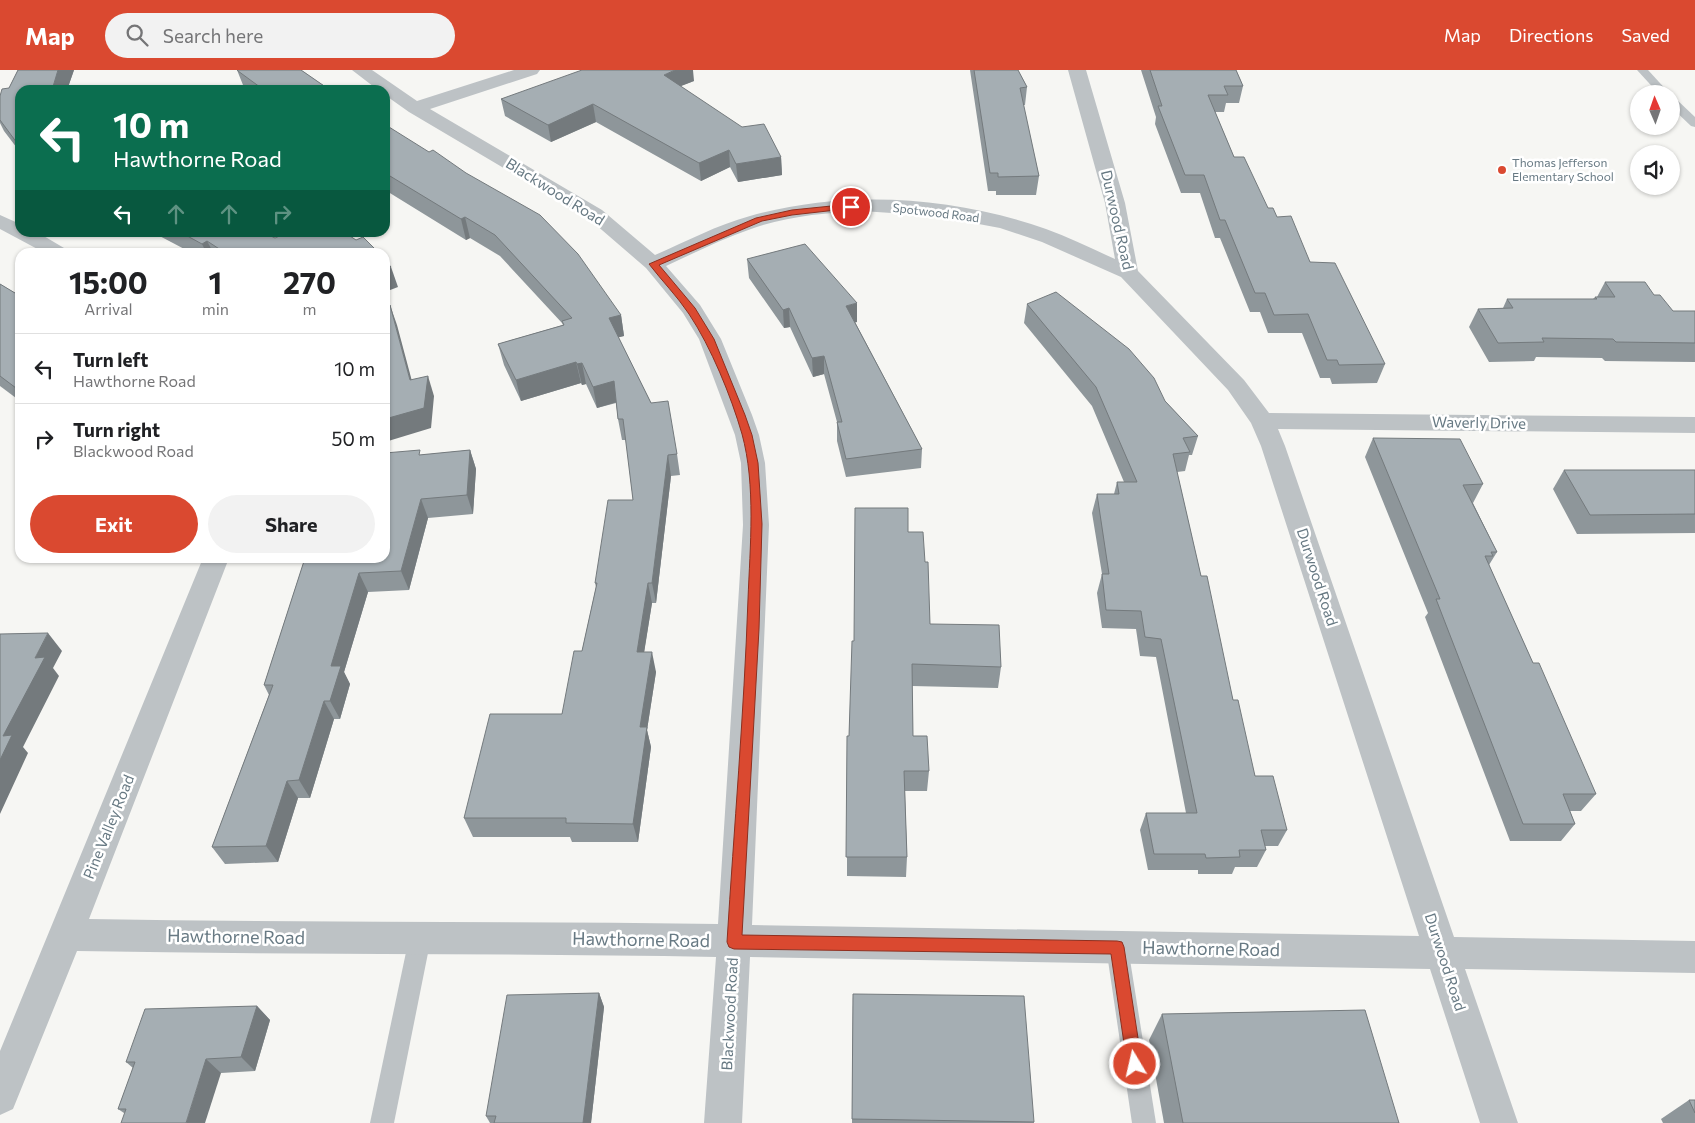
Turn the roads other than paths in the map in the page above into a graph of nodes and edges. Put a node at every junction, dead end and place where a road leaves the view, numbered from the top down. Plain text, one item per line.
1 (361, 70) edge
2 (531, 70) edge
3 (1077, 70) edge
4 (1642, 70) edge
5 (382, 85) edge
6 (1656, 85) edge
7 (390, 90) edge
8 (415, 108) junction
9 (1680, 109) edge
10 (1695, 124) edge
11 (0, 221) edge
12 (15, 229) edge
13 (29, 237) edge
14 (50, 248) edge
15 (654, 264) junction
16 (1128, 273) junction
17 (1262, 421) junction
18 (1695, 425) edge
19 (214, 563) edge
20 (66, 935) junction
21 (420, 938) junction
22 (734, 942) junction
23 (1117, 947) junction
24 (1441, 952) junction
25 (1695, 958) edge
26 (0, 1096) edge
27 (382, 1123) edge
28 (723, 1123) edge
29 (1144, 1123) edge
30 (1499, 1123) edge

1 - 5 street, Blackwood Road
2 - 8 street
3 - 16 street, Durwood Road
4 - 6 lane
7 - 8 street, Blackwood Road
8 - 15 street, Blackwood Road
9 - 10 lane
11 - 12 street
13 - 14 street
15 - 16 street, Spotwood Road
15 - 22 street, Blackwood Road
16 - 17 street, Durwood Road
17 - 18 street, Waverly Drive
17 - 24 street, Durwood Road
19 - 20 street, Pine Valley Road
20 - 21 street, Hawthorne Road
20 - 26 street, Pine Valley Road
21 - 22 street, Hawthorne Road
21 - 27 lane
22 - 23 street, Hawthorne Road
22 - 28 street, Blackwood Road
23 - 24 street, Hawthorne Road
23 - 29 lane
24 - 25 street, Hawthorne Road
24 - 30 street, Durwood Road

